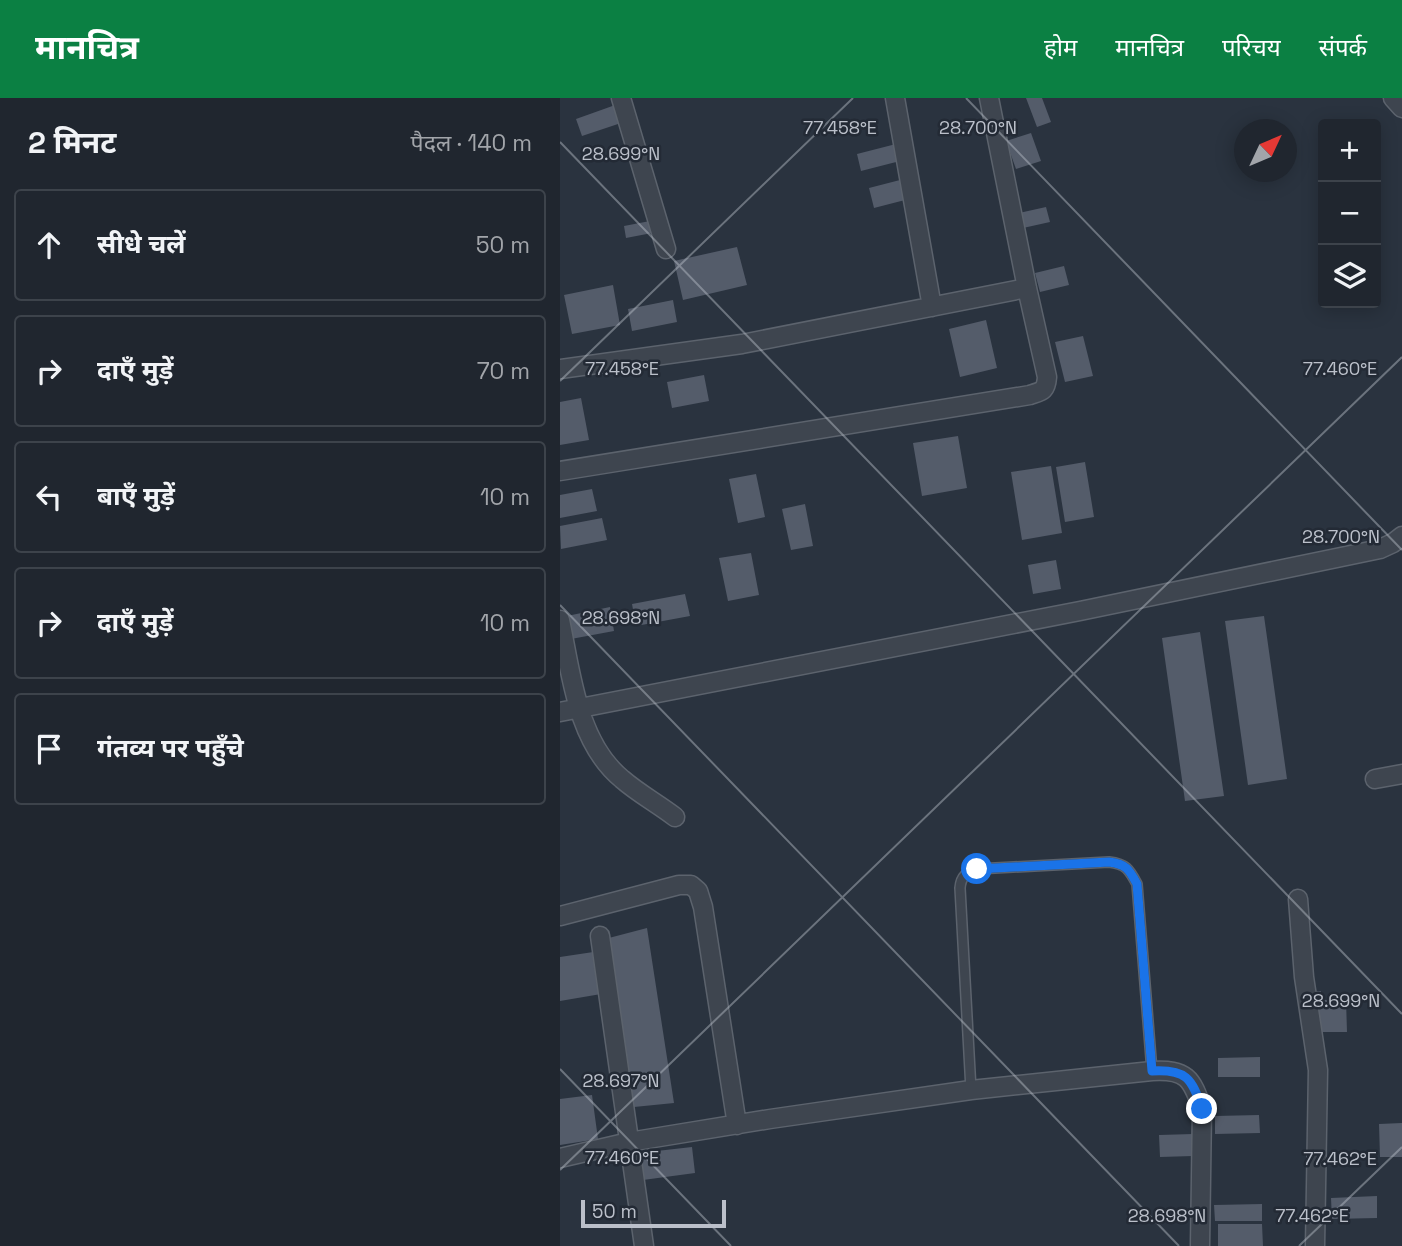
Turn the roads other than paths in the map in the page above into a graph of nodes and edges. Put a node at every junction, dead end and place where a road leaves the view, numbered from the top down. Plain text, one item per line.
1 (621, 98) edge
2 (895, 98) edge
3 (989, 98) edge
4 (1393, 98) edge
5 (1402, 108) edge
6 (666, 249) dead end
7 (1027, 288) junction
8 (932, 307) junction
9 (560, 369) edge
10 (560, 471) edge
11 (1402, 536) edge
12 (560, 620) edge
13 (579, 707) junction
14 (560, 712) edge
15 (1402, 774) edge
16 (1375, 779) dead end
17 (675, 817) dead end
18 (1298, 899) dead end
19 (560, 916) edge
20 (600, 936) dead end
21 (1152, 1071) junction
22 (971, 1090) junction
23 (737, 1125) junction
24 (629, 1142) junction
25 (560, 1158) edge
26 (644, 1246) edge
27 (1200, 1246) edge
28 (1315, 1246) edge

1 - 6 street
2 - 8 street
3 - 7 street
4 - 5 street
7 - 8 street
7 - 10 street
8 - 9 street
11 - 13 street
12 - 13 street
13 - 14 street
13 - 17 street
15 - 16 street
18 - 28 street
19 - 23 street
20 - 24 street
21 - 22 street
21 - 22 lane
21 - 27 street
22 - 23 street
23 - 24 street
24 - 25 street
24 - 26 street

